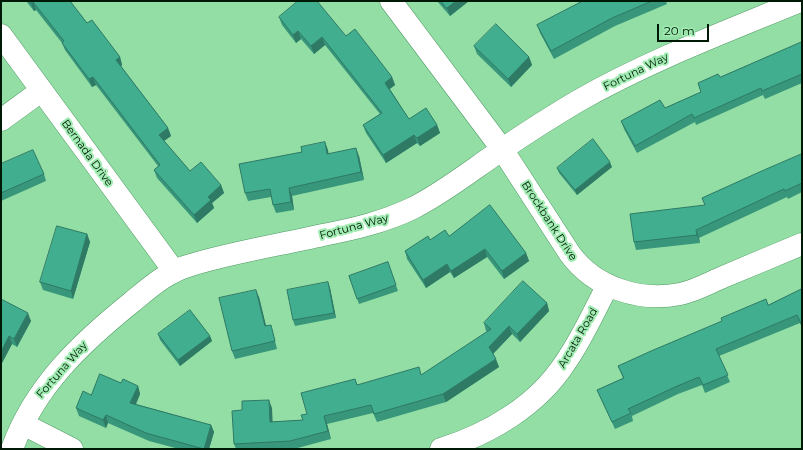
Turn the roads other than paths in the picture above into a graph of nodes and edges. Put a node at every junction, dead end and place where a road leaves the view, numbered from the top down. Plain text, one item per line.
1 (390, 1) edge
2 (800, 1) edge
3 (1, 35) edge
4 (42, 91) junction
5 (1, 120) edge
6 (502, 149) junction
7 (802, 244) edge
8 (174, 271) junction
9 (608, 285) junction
10 (23, 424) junction
11 (12, 449) edge
12 (72, 449) edge
13 (442, 449) edge

1 - 6 street, Brockbank Drive
2 - 6 street, Fortuna Way
3 - 4 street, Bernada Drive
4 - 5 street
4 - 8 street, Bernada Drive
6 - 8 street, Fortuna Way
6 - 9 street, Brockbank Drive
7 - 9 street, Brockbank Drive
8 - 10 street, Fortuna Way
9 - 13 street, Arcata Road
10 - 11 street, Fortuna Way
10 - 12 street

